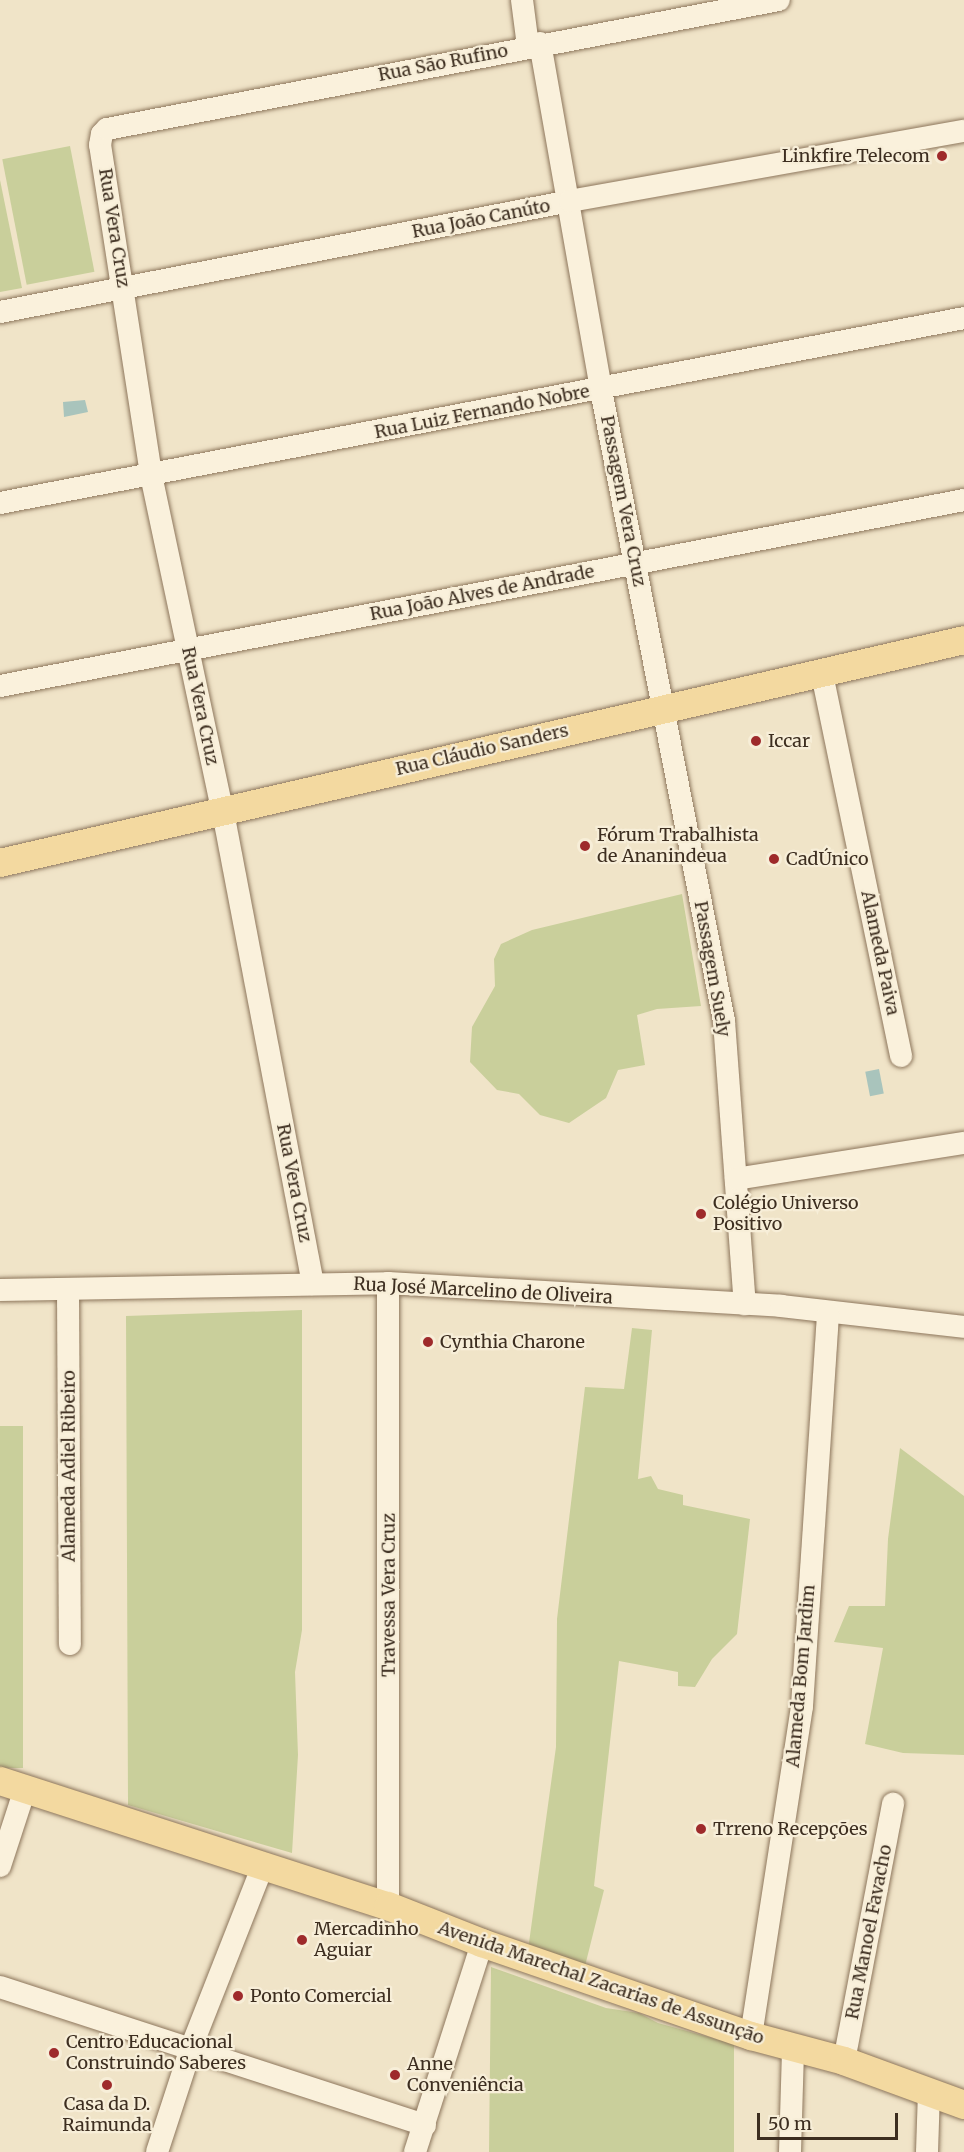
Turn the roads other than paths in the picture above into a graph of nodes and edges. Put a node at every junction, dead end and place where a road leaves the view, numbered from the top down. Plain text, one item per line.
1 (522, 0) edge
2 (779, 0) edge
3 (534, 45) junction
4 (107, 129) joint
5 (964, 131) edge
6 (570, 201) junction
7 (123, 288) junction
8 (0, 312) edge
9 (964, 318) edge
10 (601, 390) junction
11 (151, 474) junction
12 (964, 500) edge
13 (0, 503) edge
14 (635, 563) junction
15 (964, 640) edge
16 (188, 649) junction
17 (822, 674) junction
18 (0, 686) edge
19 (664, 709) junction
20 (222, 809) junction
21 (0, 863) edge
22 (901, 1056) dead end
23 (964, 1143) edge
24 (736, 1179) junction
25 (388, 1283) junction
26 (313, 1284) junction
27 (68, 1289) junction
28 (0, 1290) edge
29 (745, 1304) junction
30 (828, 1313) junction
31 (964, 1327) edge
32 (70, 1644) dead end
33 (13, 1785) edge
34 (893, 1804) dead end
35 (0, 1866) edge
36 (262, 1868) junction
37 (388, 1906) junction
38 (482, 1943) junction
39 (0, 1987) edge
40 (751, 2036) junction
41 (191, 2048) junction
42 (793, 2048) junction
43 (844, 2061) junction
44 (929, 2093) junction
45 (964, 2105) edge
46 (424, 2125) junction
47 (157, 2152) edge
48 (415, 2152) edge
49 (790, 2152) edge
50 (927, 2152) edge

1 - 3 street, Passagem Vera Cruz
2 - 3 street, Rua São Rufino
3 - 4 street, Rua São Rufino
3 - 6 street, Passagem Vera Cruz
4 - 7 street, Rua Vera Cruz
5 - 6 street, Rua João Canúto
6 - 7 street, Rua João Canúto
6 - 10 street, Passagem Vera Cruz
7 - 8 street, Rua João Canúto
7 - 11 street, Rua Vera Cruz
9 - 10 street, Rua Luiz Fernando Nobre
10 - 11 street, Rua Luiz Fernando Nobre
10 - 14 street, Passagem Vera Cruz
11 - 13 street, Rua Luiz Fernando Nobre
11 - 16 street, Rua Vera Cruz
12 - 14 street, Rua João Alves de Andrade
14 - 16 street, Rua João Alves de Andrade
14 - 19 street, Passagem Vera Cruz
15 - 17 main road, Rua Cláudio Sanders
16 - 18 street, Rua João Alves de Andrade
16 - 20 street, Rua Vera Cruz
17 - 19 main road, Rua Cláudio Sanders
17 - 22 street, Alameda Paiva
19 - 20 main road, Rua Cláudio Sanders
19 - 24 street, Passagem Suely
20 - 21 main road, Rua Cláudio Sanders
20 - 26 street, Rua Vera Cruz
23 - 24 street
24 - 29 street, Passagem Suely
25 - 26 street, Rua José Marcelino de Oliveira
25 - 29 street, Rua José Marcelino de Oliveira
25 - 37 street, Travessa Vera Cruz
26 - 27 street, Rua José Marcelino de Oliveira
27 - 28 street, Rua José Marcelino de Oliveira
27 - 32 street, Alameda Adiel Ribeiro
29 - 30 street, Rua José Marcelino de Oliveira
30 - 31 street, Rua José Marcelino de Oliveira
30 - 40 street, Alameda Bom Jardim
33 - 35 street
33 - 36 main road, Avenida Marechal Zacarias de Assunção
34 - 43 street, Rua Manoel Favacho
36 - 37 main road, Avenida Marechal Zacarias de Assunção
36 - 41 street
37 - 38 main road, Avenida Marechal Zacarias de Assunção
38 - 40 main road, Avenida Marechal Zacarias de Assunção
38 - 46 street
39 - 41 street
40 - 42 main road, Avenida Marechal Zacarias de Assunção
41 - 46 street
41 - 47 street
42 - 43 main road, Avenida Marechal Zacarias de Assunção
42 - 49 street
43 - 44 main road, Avenida Marechal Zacarias de Assunção
44 - 45 main road, Avenida Marechal Zacarias de Assunção
44 - 50 street
46 - 48 street

